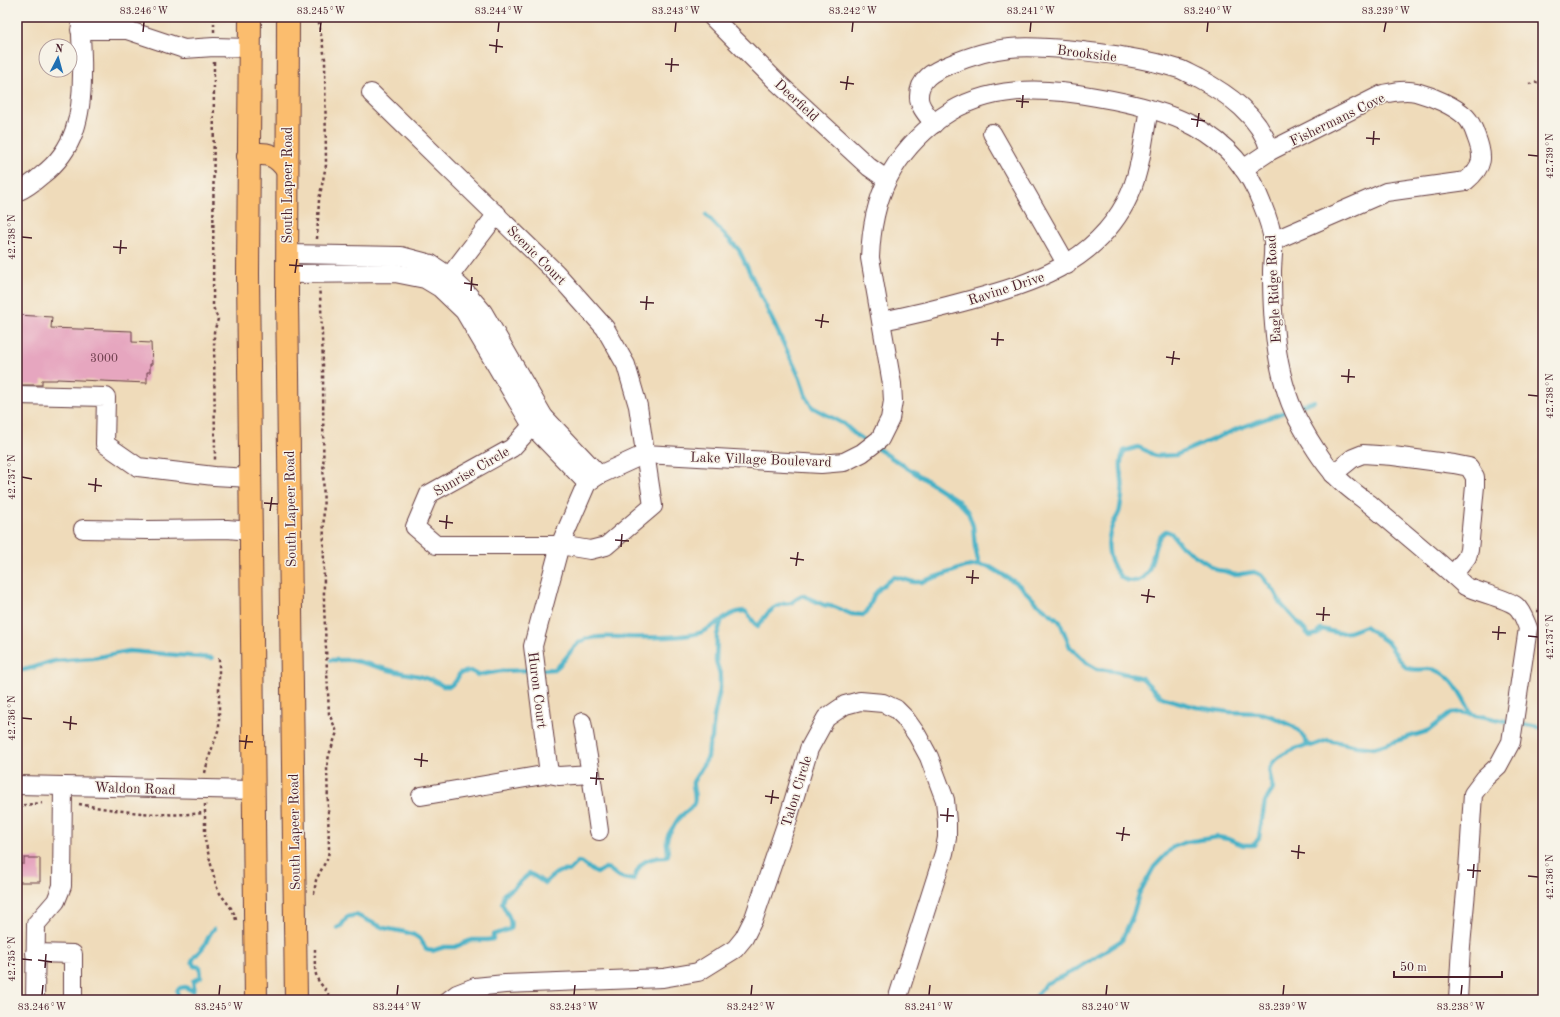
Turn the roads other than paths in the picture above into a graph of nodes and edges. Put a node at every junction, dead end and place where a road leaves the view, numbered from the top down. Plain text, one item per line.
1 (250, 17) edge
2 (288, 17) edge
3 (712, 17) edge
4 (81, 24) edge
5 (249, 48) junction
6 (371, 93) dead end
7 (1149, 108) junction
8 (934, 124) junction
9 (992, 133) dead end
10 (1270, 151) junction
11 (248, 156) junction
12 (1243, 169) junction
13 (286, 170) junction
14 (886, 179) junction
15 (17, 192) edge
16 (497, 214) junction
17 (871, 236) joint
18 (1273, 241) junction
19 (287, 264) junction
20 (1067, 265) junction
21 (445, 282) junction
22 (882, 320) junction
23 (17, 395) edge
24 (538, 422) junction
25 (645, 454) junction
26 (1333, 474) junction
27 (250, 478) junction
28 (593, 479) junction
29 (83, 529) dead end
30 (251, 531) junction
31 (560, 545) junction
32 (1453, 575) junction
33 (582, 722) dead end
34 (549, 774) junction
35 (591, 774) junction
36 (17, 785) edge
37 (253, 790) junction
38 (63, 794) junction
39 (421, 796) dead end
40 (599, 831) dead end
41 (36, 953) junction
42 (35, 1000) edge
43 (73, 1000) edge
44 (256, 1000) edge
45 (296, 1000) edge
46 (449, 1000) edge
47 (897, 1000) edge
48 (1458, 1000) edge

1 - 5 main road
2 - 13 main road, South Lapeer Road
3 - 14 street, Deerfield
4 - 5 street
4 - 15 street
5 - 11 main road
6 - 16 street, Scenic Court
7 - 8 street, Eagle Ridge Road
7 - 12 street, Eagle Ridge Road
7 - 20 street, Ravine Drive
8 - 10 street, Brookside
8 - 14 street, Eagle Ridge Road
9 - 20 street
10 - 12 street, Fishermans Cove
10 - 18 street, Fishermans Cove
11 - 13 main road
11 - 27 main road
12 - 18 street, Eagle Ridge Road
13 - 19 main road, South Lapeer Road
14 - 17 street, Eagle Ridge Road
16 - 21 street
16 - 25 street, Scenic Court
17 - 22 street, Lake Village Boulevard
18 - 26 street, Eagle Ridge Road
19 - 21 street
19 - 45 main road, South Lapeer Road
20 - 22 street, Ravine Drive
21 - 24 street
22 - 25 street, Lake Village Boulevard
23 - 27 street
24 - 28 street
24 - 31 street, Sunrise Circle
25 - 28 street, Lake Village Boulevard
25 - 31 street, Scenic Court
26 - 32 street, Eagle Ridge Road
26 - 32 street
27 - 30 main road
28 - 31 street, Huron Court
29 - 30 street
30 - 37 main road
31 - 34 street, Huron Court
32 - 48 street, Eagle Ridge Road
33 - 35 street
34 - 35 street
34 - 39 street
35 - 40 street
36 - 38 street, Waldon Road
37 - 38 street, Waldon Road
37 - 44 main road
38 - 41 street
41 - 42 street
41 - 43 street
46 - 47 street, Talon Circle

